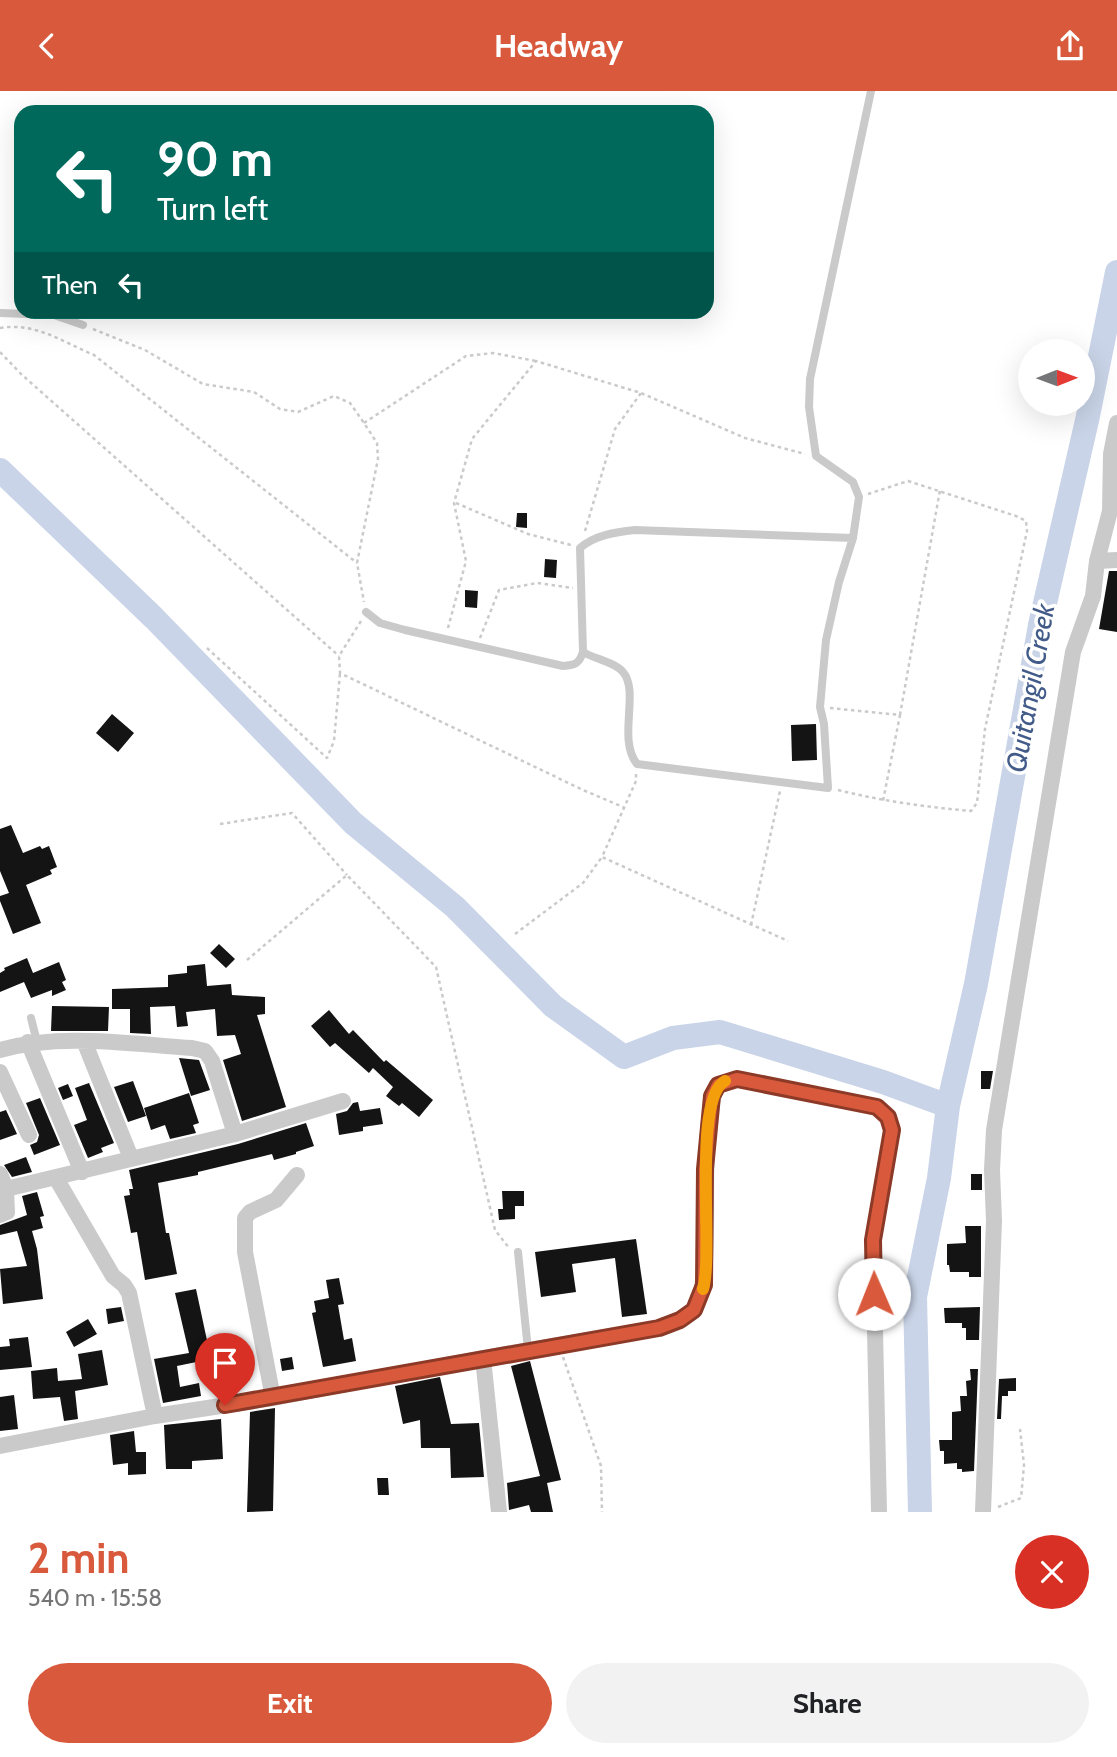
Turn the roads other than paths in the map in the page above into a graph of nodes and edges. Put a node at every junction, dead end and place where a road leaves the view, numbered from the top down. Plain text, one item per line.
1 (871, 91) edge
2 (66, 319) edge
3 (83, 325) road end
4 (1117, 423) edge
5 (853, 538) junction
6 (1117, 560) edge
7 (1097, 561) junction
8 (366, 612) road end
9 (583, 652) junction
10 (31, 1018) dead end
11 (83, 1041) junction
12 (32, 1042) junction
13 (0, 1050) edge
14 (0, 1072) edge
15 (343, 1101) dead end
16 (235, 1134) junction
17 (29, 1135) dead end
18 (131, 1158) junction
19 (82, 1172) junction
20 (297, 1175) dead end
21 (56, 1178) junction
22 (3, 1182) edge
23 (0, 1215) edge
24 (518, 1252) road end
25 (528, 1350) junction
26 (483, 1358) junction
27 (273, 1398) junction
28 (155, 1416) junction
29 (0, 1446) edge
30 (990, 1510) edge
31 (499, 1512) edge
32 (879, 1512) edge

1 - 5 lane
2 - 3 lane
4 - 7 street
5 - 9 lane
5 - 9 lane
6 - 7 street
7 - 30 street
8 - 9 lane
10 - 12 lane
11 - 12 street
11 - 16 street
11 - 18 street
12 - 13 street
12 - 19 street
14 - 17 street
15 - 16 street
16 - 18 street
18 - 19 street
19 - 21 street
20 - 27 street
21 - 22 street
21 - 28 street
22 - 23 street
24 - 25 lane
25 - 26 street
25 - 32 street
26 - 27 street
26 - 31 street
27 - 28 street
28 - 29 street

